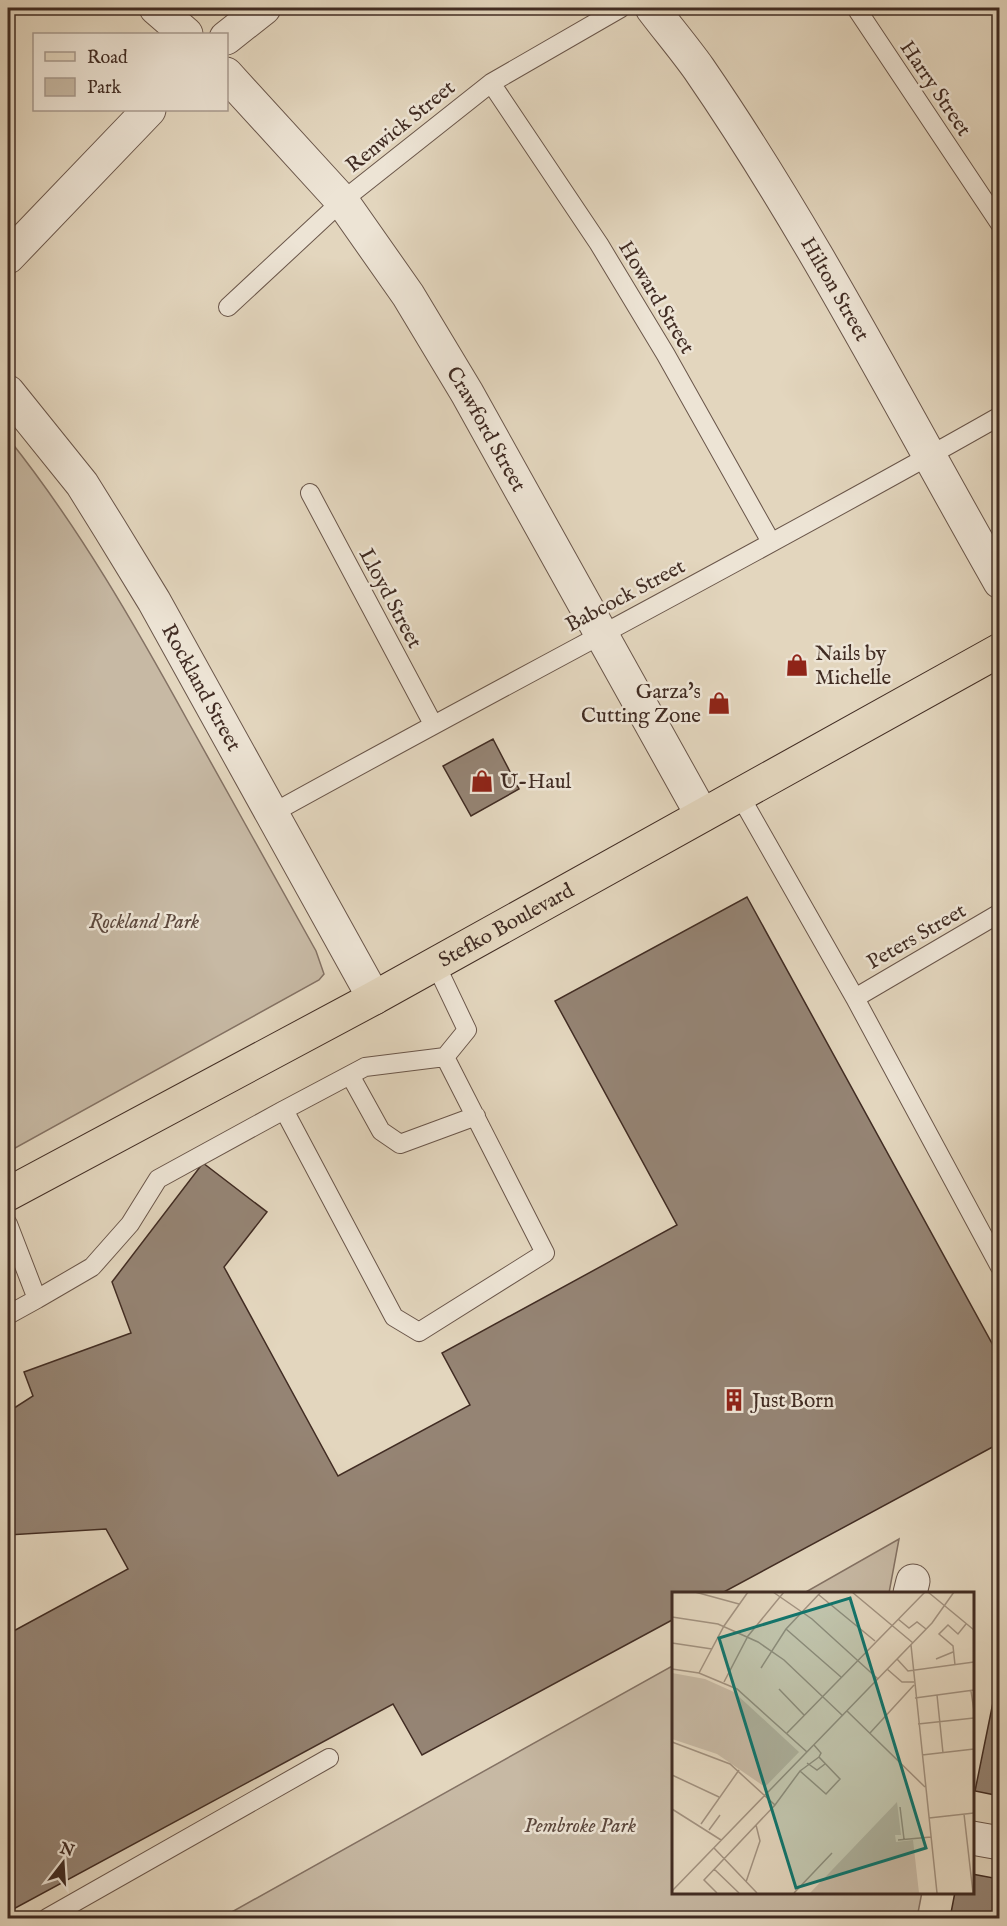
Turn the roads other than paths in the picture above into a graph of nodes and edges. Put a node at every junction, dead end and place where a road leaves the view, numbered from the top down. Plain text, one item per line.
1 (156, 8) edge
2 (264, 8) edge
3 (621, 8) edge
4 (652, 8) edge
5 (856, 8) edge
6 (185, 33) edge
7 (228, 36) edge
8 (228, 76) edge
9 (490, 82) junction
10 (148, 111) edge
11 (342, 201) junction
12 (999, 224) edge
13 (8, 257) edge
14 (228, 307) dead end
15 (8, 392) edge
16 (999, 416) edge
17 (928, 456) junction
18 (310, 493) dead end
19 (771, 542) junction
20 (999, 582) edge
21 (601, 634) junction
22 (999, 650) edge
23 (433, 724) junction
24 (739, 794) junction
25 (271, 814) junction
26 (702, 814) junction
27 (999, 913) edge
28 (435, 963) junction
29 (374, 998) junction
30 (855, 998) junction
31 (445, 1057) junction
32 (350, 1075) junction
33 (284, 1110) junction
34 (476, 1116) junction
35 (8, 1194) edge
36 (8, 1224) edge
37 (999, 1267) edge
38 (37, 1299) junction
39 (8, 1315) edge
40 (329, 1758) dead end
41 (974, 1838) edge
42 (999, 1843) edge
43 (48, 1918) edge

1 - 6 street
2 - 7 street
3 - 9 lane, Renwick Street
4 - 17 street, Hilton Street
5 - 12 lane, Harry Street
8 - 11 street, Crawford Street
9 - 11 lane, Renwick Street
9 - 19 lane, Howard Street
10 - 13 street
11 - 14 lane, Renwick Street
11 - 21 street, Crawford Street
15 - 25 street, Rockland Street
16 - 17 lane, Babcock Street
17 - 19 lane, Babcock Street
17 - 20 street, Hilton Street
18 - 23 lane, Lloyd Street
19 - 21 lane, Babcock Street
21 - 23 lane, Babcock Street
21 - 26 street, Crawford Street
22 - 24 main road, Stefko Boulevard
23 - 25 lane, Babcock Street
24 - 26 main road, Stefko Boulevard
24 - 30 lane
25 - 29 street, Rockland Street
26 - 28 main road, Stefko Boulevard
27 - 30 lane, Peters Street
28 - 29 main road, Stefko Boulevard
28 - 31 lane
29 - 35 main road, Stefko Boulevard
30 - 37 lane
31 - 32 lane
31 - 34 lane
32 - 33 lane
32 - 34 lane
33 - 34 lane
33 - 38 lane
36 - 38 lane
38 - 39 lane
40 - 43 lane
41 - 42 street

